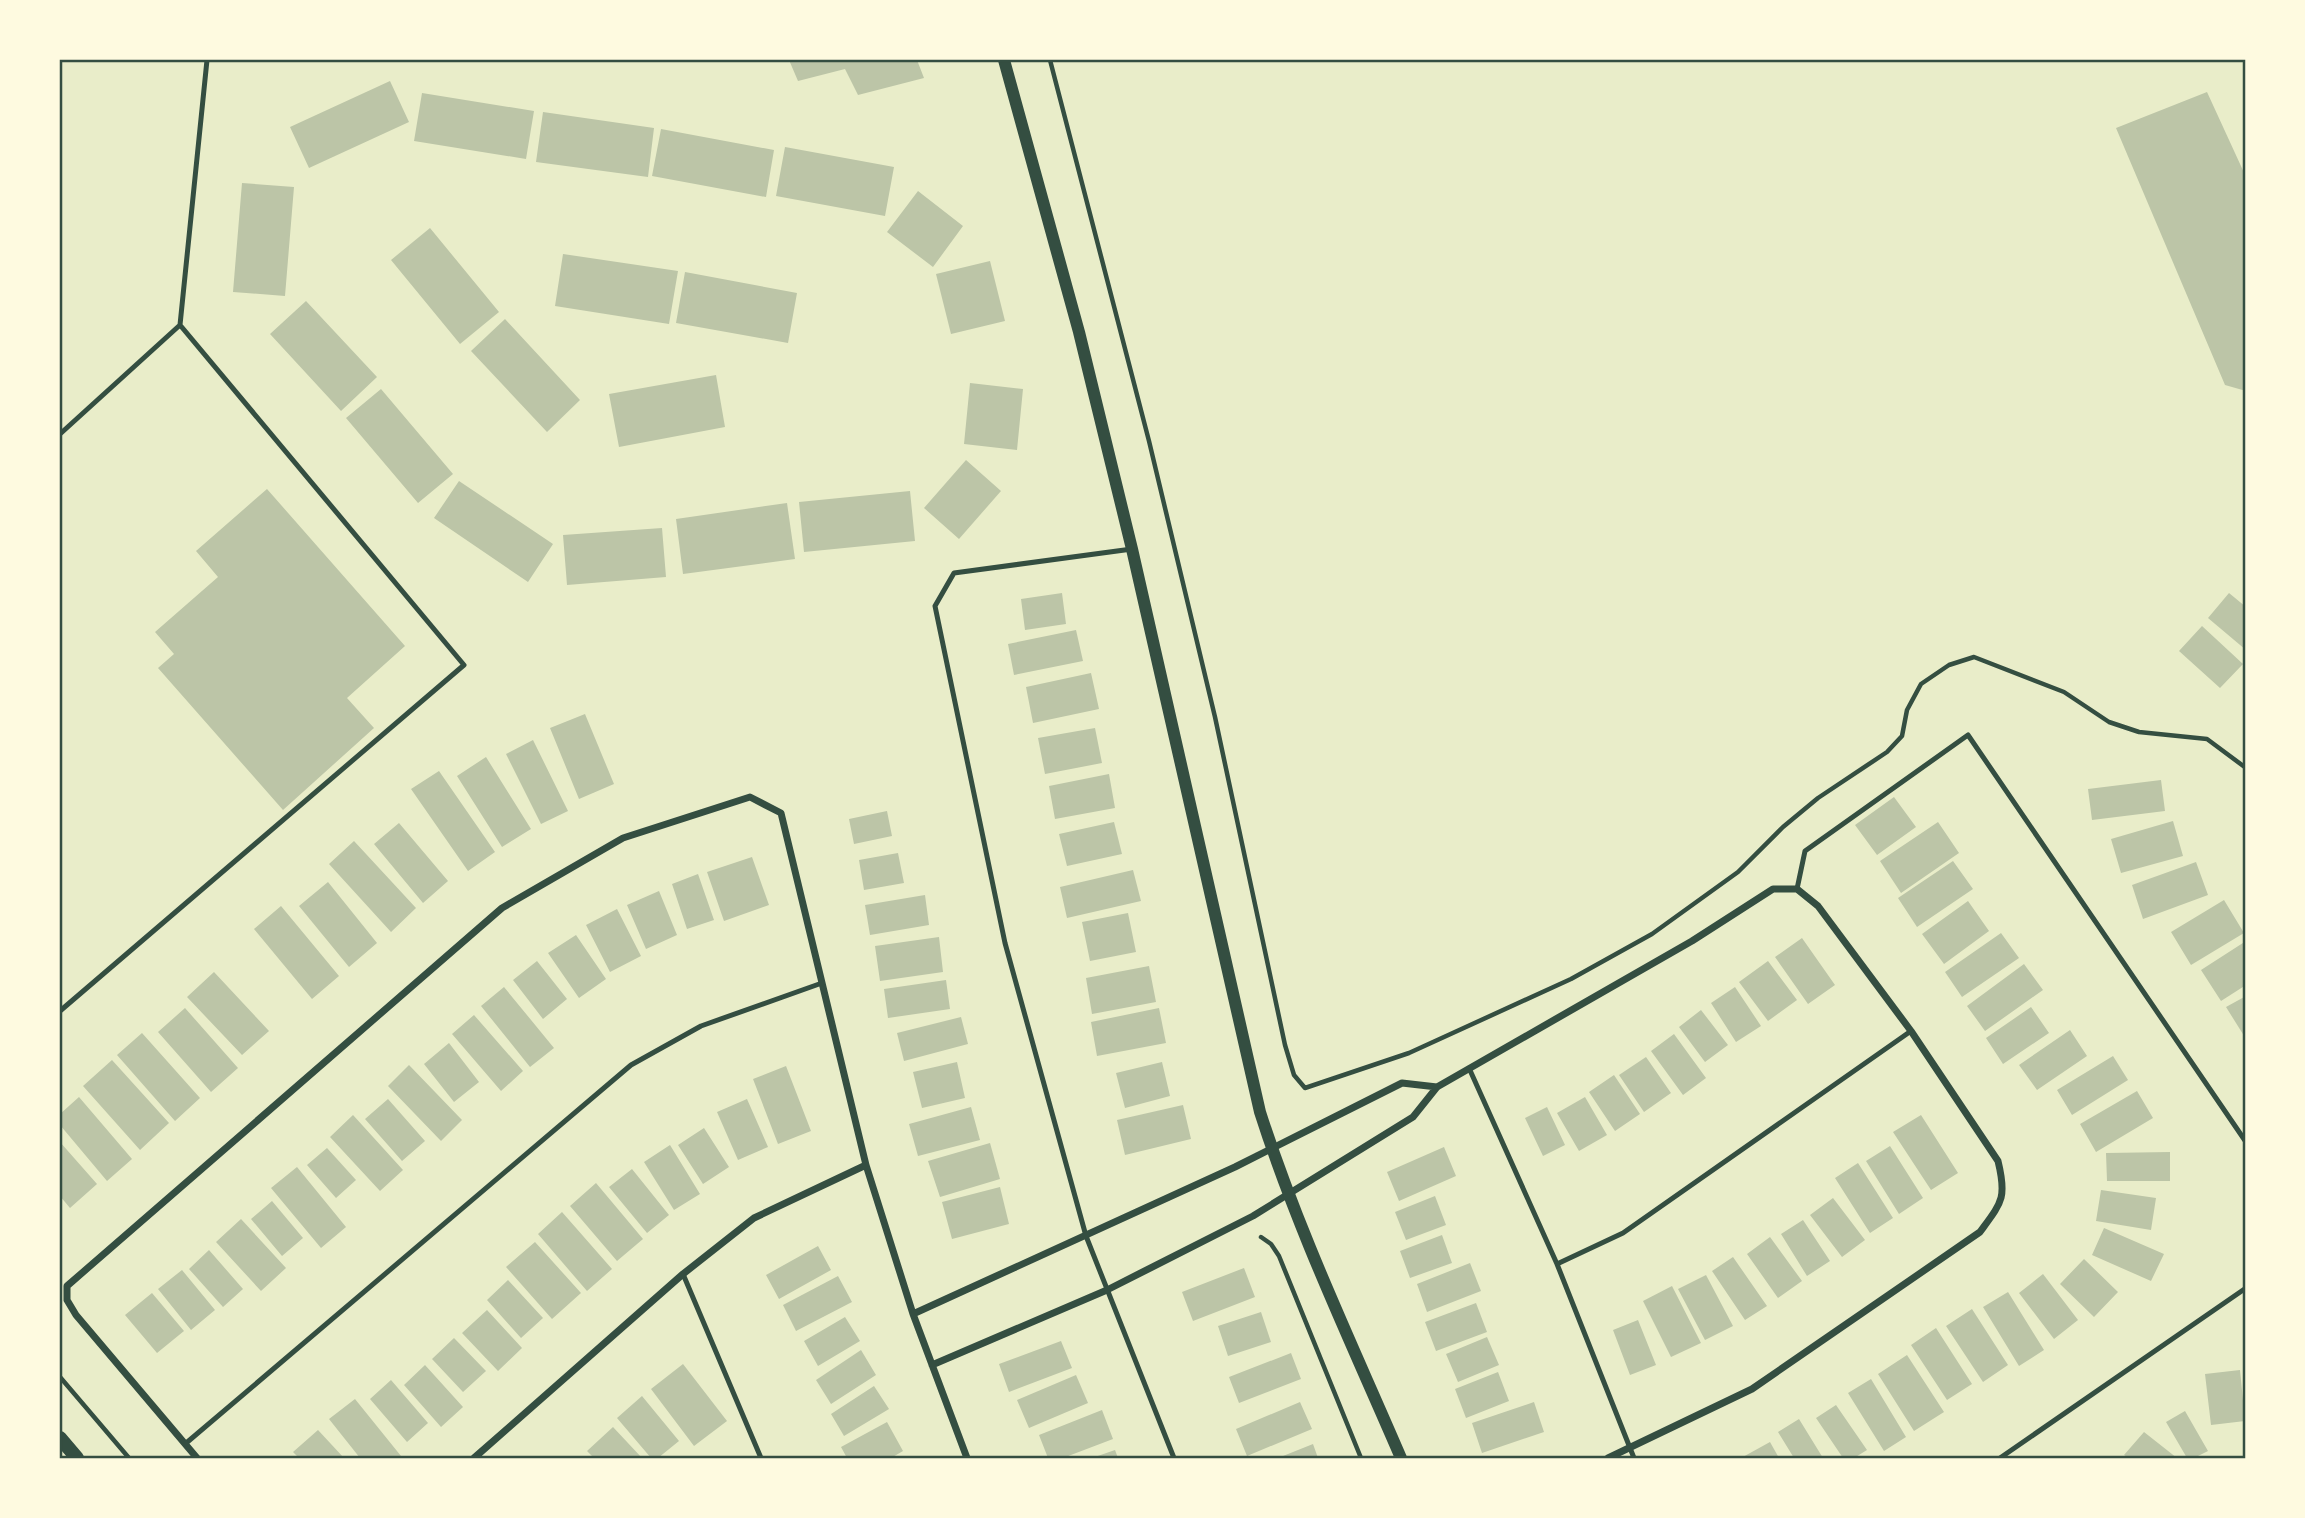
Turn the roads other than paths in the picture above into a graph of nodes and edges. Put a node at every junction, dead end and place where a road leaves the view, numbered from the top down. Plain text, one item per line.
1 (207, 60) edge
2 (1004, 60) edge
3 (180, 325) junction
4 (60, 434) edge
5 (1132, 550) junction
6 (1797, 889) junction
7 (822, 983) junction
8 (60, 1011) edge
9 (1911, 1031) junction
10 (1469, 1068) junction
11 (1437, 1087) junction
12 (2245, 1142) edge
13 (1271, 1148) junction
14 (866, 1165) junction
15 (1290, 1193) junction
16 (1086, 1236) junction
17 (1558, 1264) junction
18 (683, 1274) junction
19 (2245, 1288) edge
20 (1107, 1290) junction
21 (913, 1314) junction
22 (932, 1366) junction
23 (60, 1438) edge
24 (185, 1444) junction
25 (1630, 1450) junction
26 (77, 1458) edge
27 (197, 1458) edge
28 (474, 1458) edge
29 (761, 1458) edge
30 (967, 1458) edge
31 (1174, 1458) edge
32 (1401, 1458) edge
33 (1608, 1458) edge
34 (1634, 1458) edge
35 (2000, 1458) edge

1 - 3 lane
2 - 5 street
3 - 4 lane
3 - 8 lane
5 - 13 street
5 - 16 lane
6 - 9 street
6 - 10 street
6 - 12 lane
7 - 14 street
7 - 24 lane
7 - 24 street
9 - 17 lane
9 - 25 street
10 - 11 street
10 - 17 lane
11 - 13 street
11 - 15 street
13 - 15 street
13 - 16 street
14 - 18 street
14 - 21 street
15 - 20 street
15 - 32 street
16 - 20 lane
16 - 21 street
17 - 25 lane
18 - 28 street
18 - 29 lane
19 - 35 lane
20 - 22 street
20 - 31 lane
21 - 22 street
22 - 30 street
23 - 26 main road
24 - 27 street
25 - 33 street
25 - 34 lane

